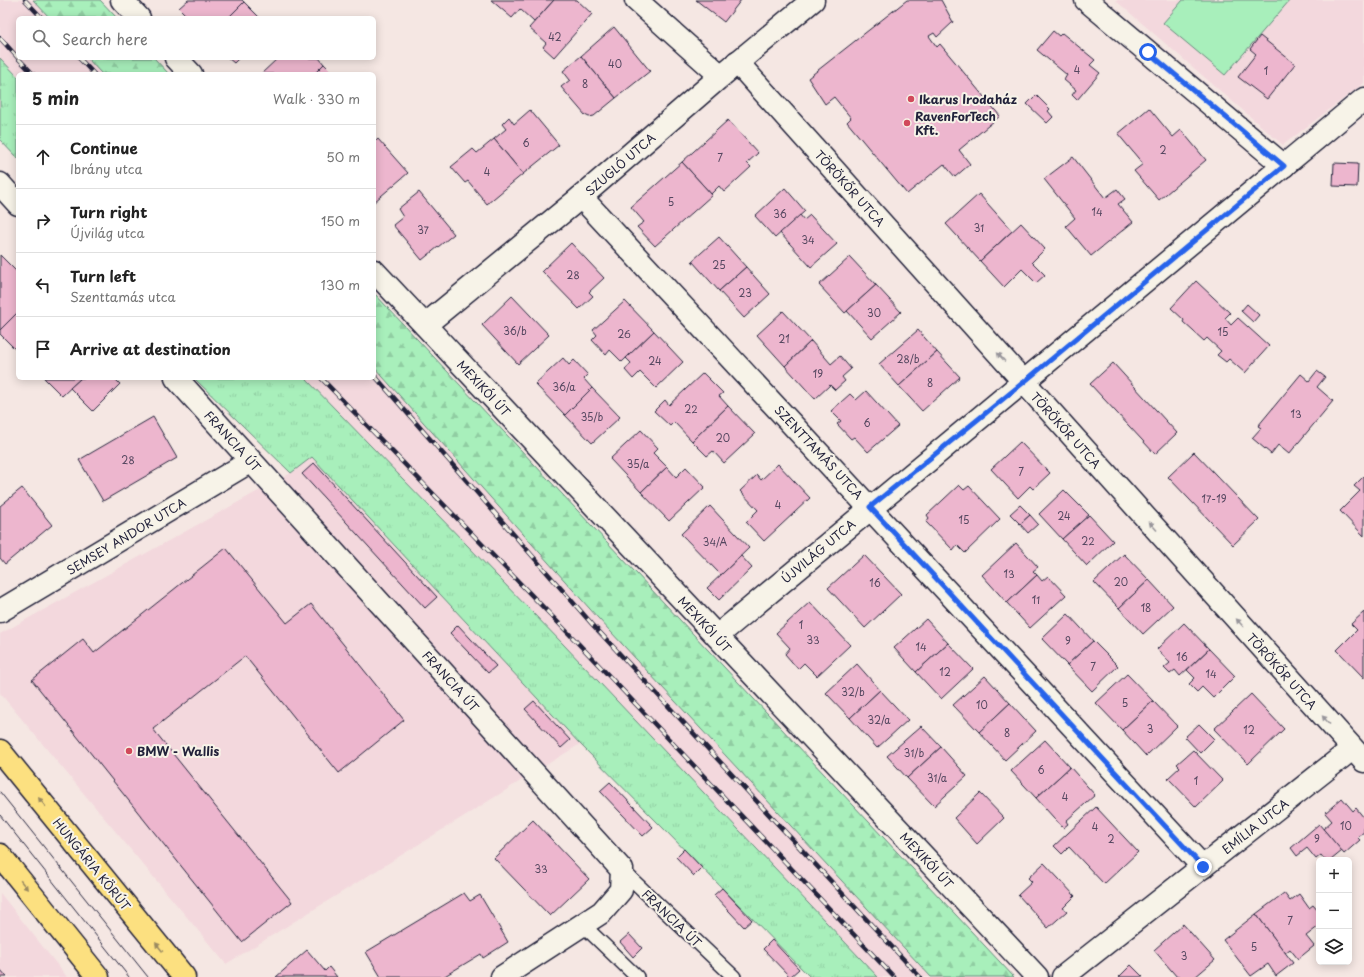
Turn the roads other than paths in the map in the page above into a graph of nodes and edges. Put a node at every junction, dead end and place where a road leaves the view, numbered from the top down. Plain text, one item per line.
1 (122, 0) edge
2 (636, 0) edge
3 (813, 0) edge
4 (1086, 0) edge
5 (137, 16) edge
6 (178, 60) edge
7 (729, 69) junction
8 (189, 72) edge
9 (1364, 99) edge
10 (1284, 166) junction
11 (0, 184) edge
12 (581, 197) junction
13 (16, 202) edge
14 (376, 272) edge
15 (425, 325) junction
16 (178, 380) edge
17 (1024, 382) junction
18 (251, 461) junction
19 (870, 507) junction
20 (0, 611) edge
21 (717, 636) junction
22 (0, 751) edge
23 (1358, 755) edge
24 (0, 855) edge
25 (1203, 867) junction
26 (622, 870) junction
27 (583, 925) junction
28 (98, 977) edge
29 (184, 977) edge
30 (502, 977) edge
31 (637, 977) edge
32 (734, 977) edge
33 (1037, 977) edge
34 (1063, 977) edge

1 - 5 street
2 - 7 street, TÖRÖKŐR UTCA
3 - 7 street, SZUGLÓ UTCA
4 - 10 street
6 - 8 street
7 - 12 street, SZUGLÓ UTCA
17 -> 7 street, TÖRÖKŐR UTCA
9 - 10 street, ÚJVILÁG UTCA
10 - 17 street, ÚJVILÁG UTCA
11 - 13 street
12 - 15 street, SZUGLÓ UTCA
12 - 19 street, SZENTTAMÁS UTCA
14 - 15 street, MEXIKÓI ÚT
15 - 21 street, MEXIKÓI ÚT
16 - 18 street, FRANCIA ÚT
17 - 19 street, ÚJVILÁG UTCA
23 -> 17 street, TÖRÖKŐR UTCA
18 - 20 street, SEMSEY ANDOR UTCA
18 - 26 street, FRANCIA ÚT
19 - 21 street, ÚJVILÁG UTCA
19 - 25 street, SZENTTAMÁS UTCA
21 - 33 street, MEXIKÓI ÚT
29 -> 22 main road, HUNGÁRIA KÖRÚT
23 - 25 street, EMÍLIA UTCA
24 -> 28 main road
25 - 34 street, EMÍLIA UTCA
26 - 27 street
26 - 32 lane, FRANCIA ÚT
27 - 30 street
27 - 31 lane

